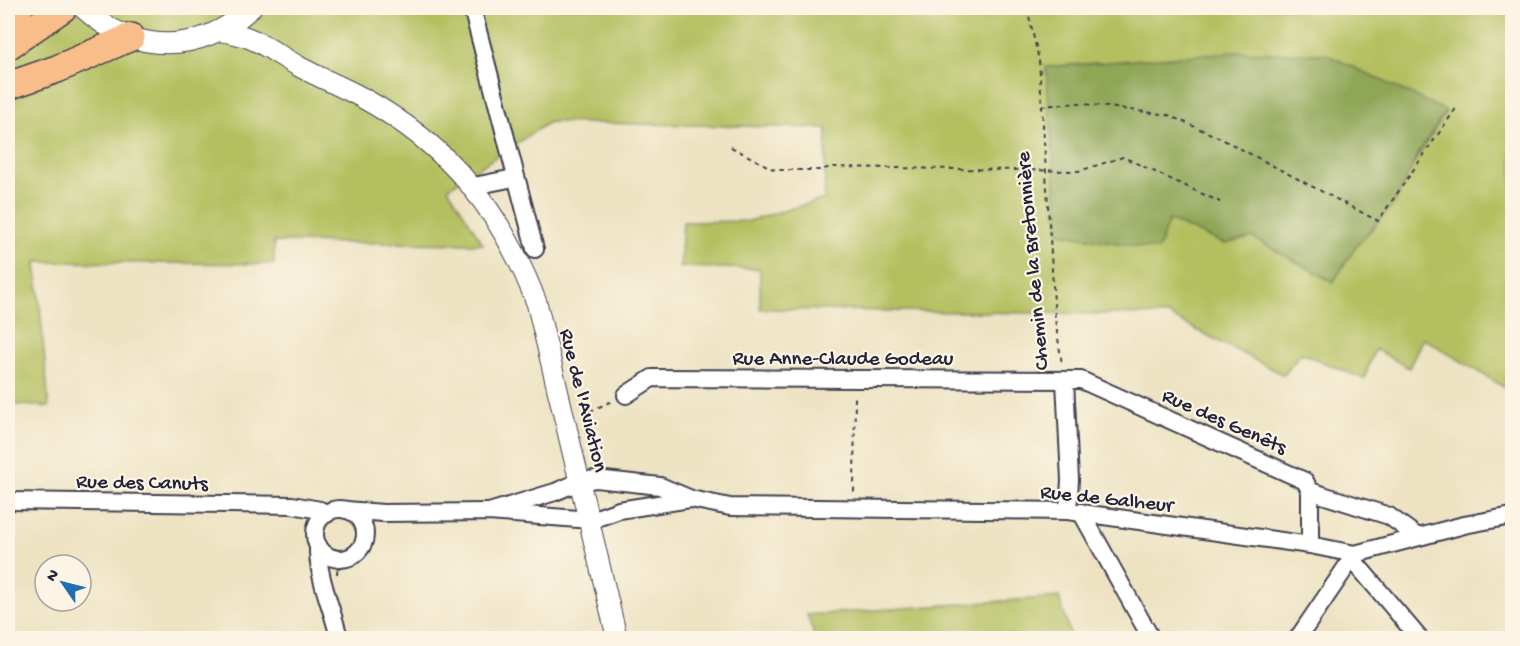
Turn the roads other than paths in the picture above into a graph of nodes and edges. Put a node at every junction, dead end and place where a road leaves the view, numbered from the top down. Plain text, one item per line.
1 (19, 8) edge
2 (63, 8) edge
3 (253, 8) edge
4 (472, 8) edge
5 (89, 13) edge
6 (8, 16) edge
7 (218, 32) junction
8 (131, 37) junction
9 (8, 46) edge
10 (270, 48) junction
11 (8, 86) edge
12 (514, 178) junction
13 (474, 186) junction
14 (535, 249) dead end
15 (1065, 381) junction
16 (626, 395) road end
17 (581, 481) junction
18 (1310, 491) junction
19 (691, 499) junction
20 (8, 501) edge
21 (275, 507) junction
22 (346, 510) junction
23 (489, 512) junction
24 (1074, 512) junction
25 (327, 514) junction
26 (1512, 516) edge
27 (591, 520) junction
28 (317, 537) junction
29 (1418, 537) junction
30 (1310, 545) junction
31 (1354, 557) junction
32 (338, 559) junction
33 (332, 605) junction
34 (339, 639) edge
35 (617, 639) edge
36 (1151, 639) edge
37 (1298, 639) edge
38 (1419, 639) edge

1 - 6 highway
2 - 9 highway
3 - 7 street
3 - 10 street
4 - 12 street
5 - 8 street
7 - 8 street
7 - 10 street, Rue de l'Aviation
8 - 11 highway
10 - 13 street, Rue de l'Aviation
12 - 13 street
12 - 14 street
13 - 17 street, Rue de l'Aviation
15 - 16 street, Rue Anne-Claude Godeau
15 - 18 street, Rue des Genêts
15 - 24 street, Chemin de la Bretonnière
17 - 19 street, Rue de Galheur
17 - 23 street
17 - 27 street, Rue de l'Aviation
18 - 29 street
18 - 30 street
19 - 24 street, Rue de Galheur
19 - 27 street, Rue de Galheur
20 - 21 street, Rue des Canuts
21 - 25 street, Rue des Canuts
21 - 28 street, Rue des Canuts
22 - 23 street
22 - 25 street
22 - 32 street
23 - 27 street
24 - 30 street, Rue de Galheur
24 - 36 street
25 - 28 street
26 - 29 street, Rue de Galheur
27 - 35 street, Rue de l'Aviation
28 - 32 street
28 - 33 street
29 - 31 street, Rue de Galheur
30 - 31 street, Rue de Galheur
31 - 37 street
31 - 38 street
32 - 33 street
33 - 34 street

